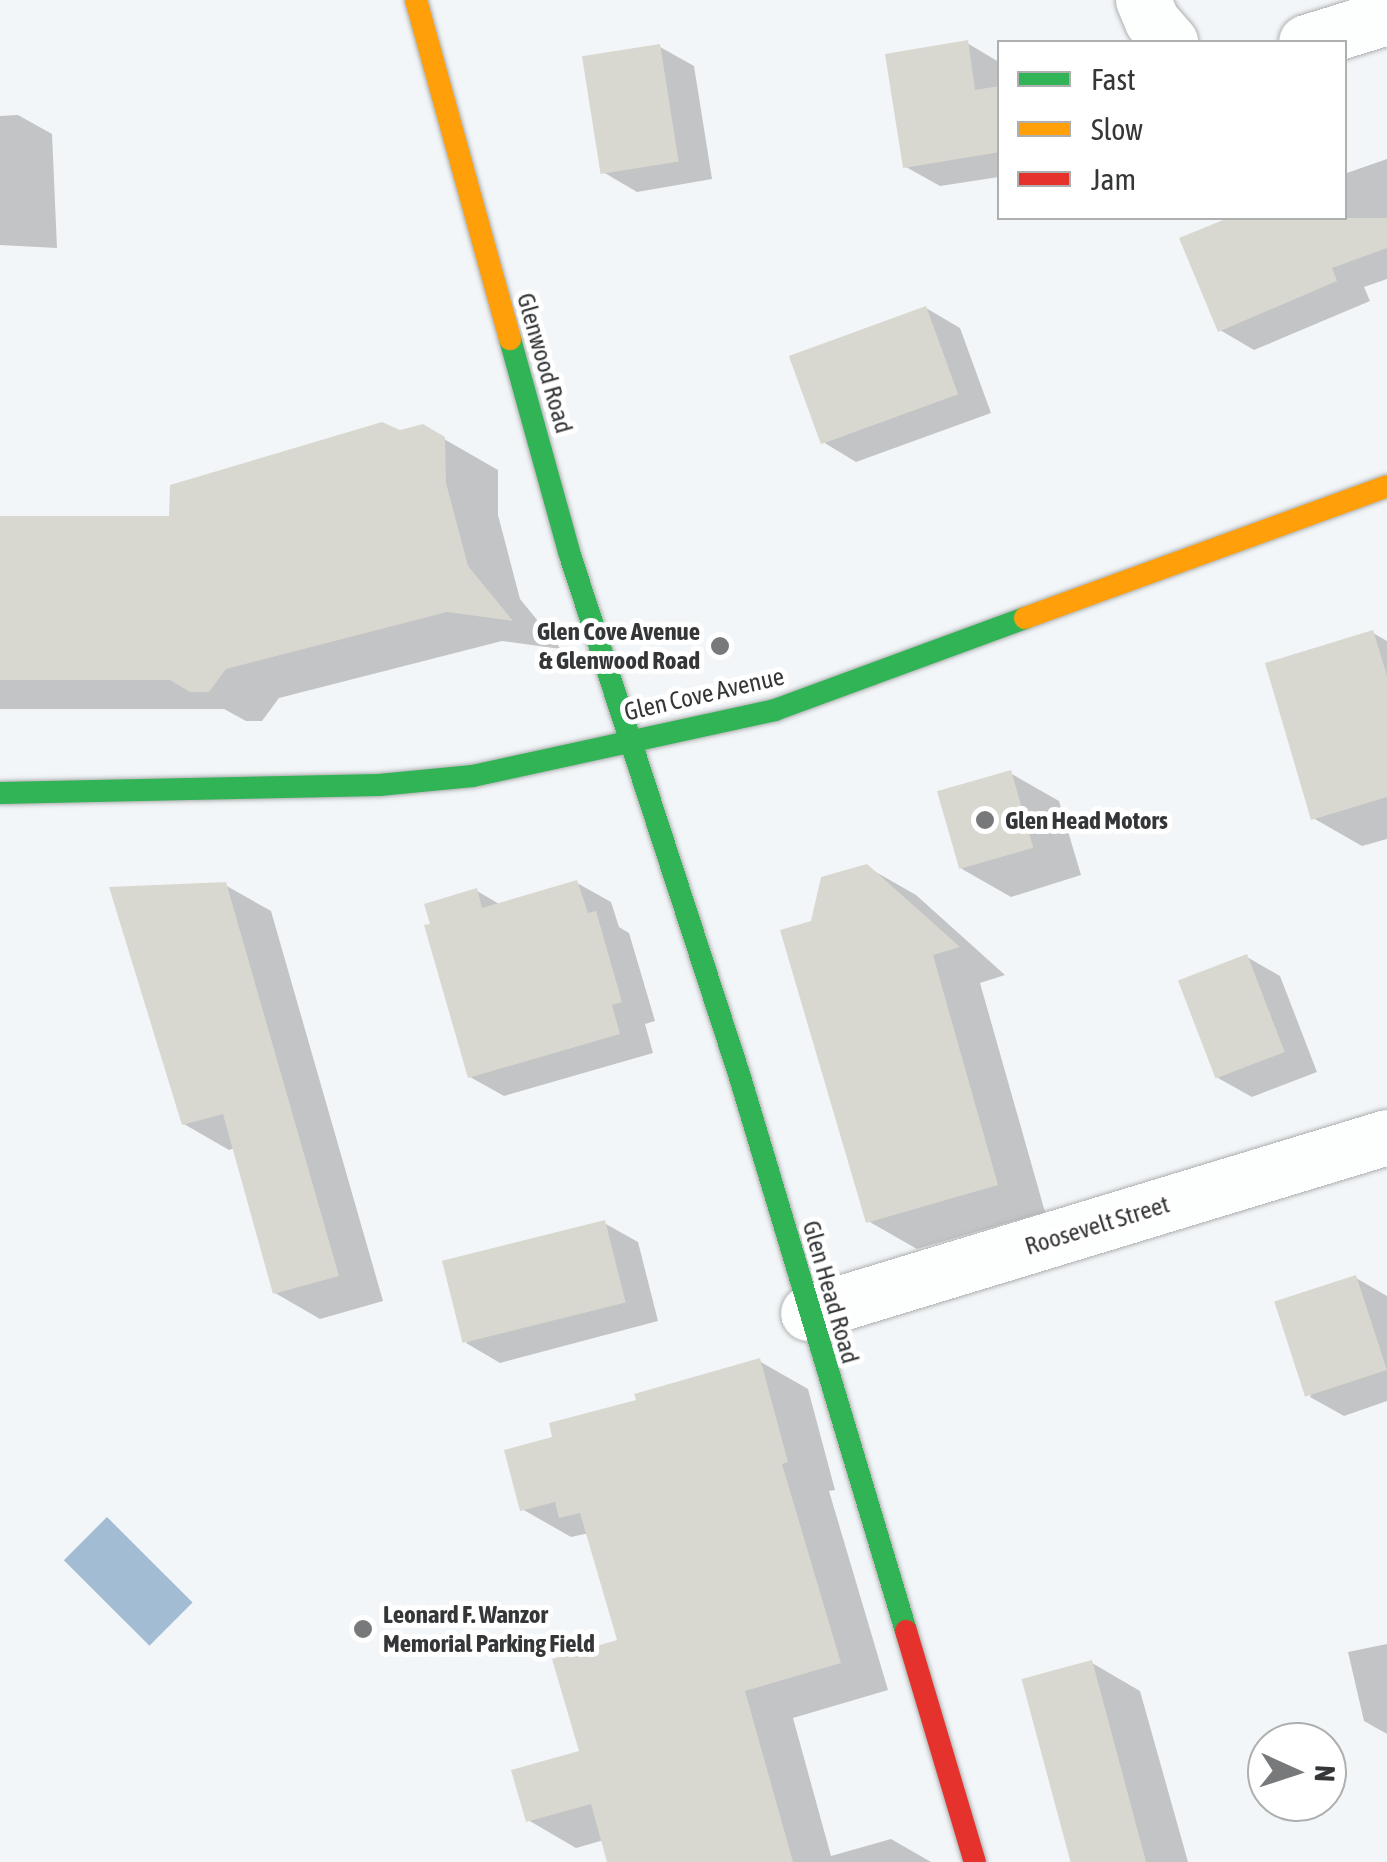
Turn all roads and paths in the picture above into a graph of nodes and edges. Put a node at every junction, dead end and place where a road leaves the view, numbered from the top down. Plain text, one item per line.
1 (416, 0) edge
2 (1142, 0) edge
3 (1387, 17) edge
4 (1168, 40) edge
5 (1312, 40) edge
6 (1387, 486) edge
7 (631, 738) junction
8 (0, 793) edge
9 (1387, 1138) edge
10 (808, 1314) junction
11 (975, 1862) edge

1 - 7 main road, Glenwood Road
2 - 4 street
3 - 5 street
6 - 7 main road, Glen Cove Avenue
7 - 8 main road, Glen Cove Avenue
7 - 10 main road, Glen Head Road
9 - 10 street, Roosevelt Street
10 - 11 main road, Glen Head Road

